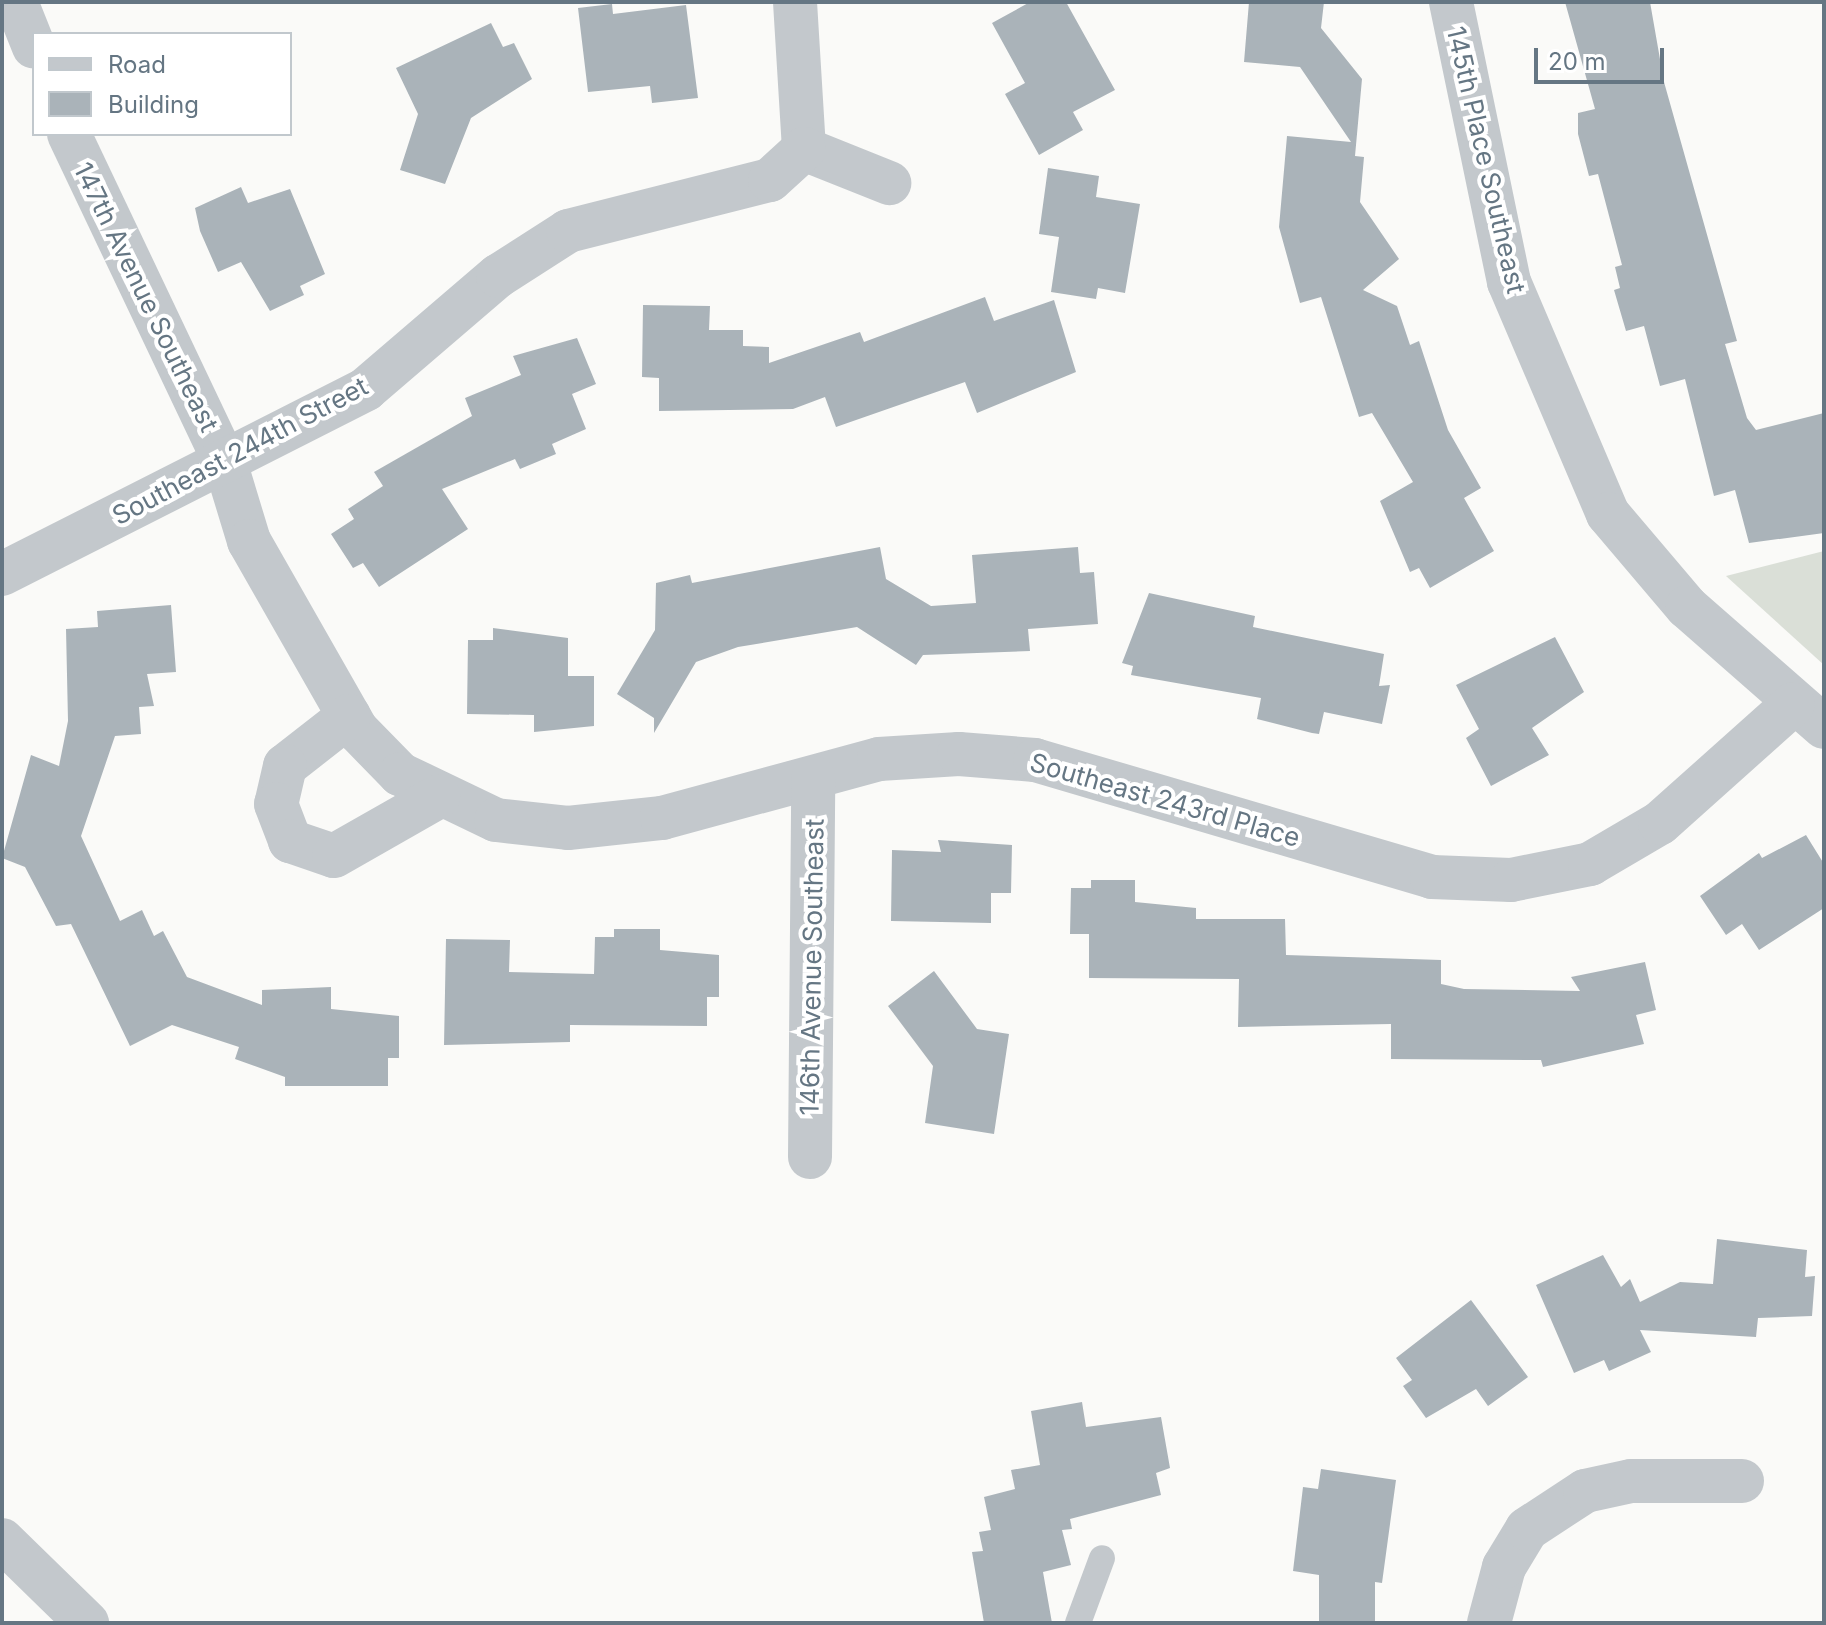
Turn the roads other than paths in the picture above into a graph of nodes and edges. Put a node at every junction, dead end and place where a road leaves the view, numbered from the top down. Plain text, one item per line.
1 (16, 2) edge
2 (795, 2) edge
3 (1451, 2) edge
4 (32, 42) edge
5 (70, 136) edge
6 (804, 149) junction
7 (889, 183) dead end
8 (225, 462) junction
9 (2, 574) edge
10 (1809, 715) edge
11 (349, 716) junction
12 (813, 778) junction
13 (438, 797) junction
14 (810, 1157) dead end
15 (1742, 1481) dead end
16 (2, 1540) edge
17 (1102, 1558) dead end
18 (87, 1623) edge
19 (1078, 1623) edge
20 (1489, 1623) edge

1 - 4 street
2 - 6 street
3 - 10 street, 145th Place Southeast
5 - 8 street, 147th Avenue Southeast
6 - 7 street
6 - 8 street, Southeast 244th Street
8 - 9 street, Southeast 244th Street
8 - 11 street, 147th Avenue Southeast
10 - 12 street, Southeast 243rd Place
11 - 13 street, 147th Avenue Southeast
11 - 13 street
12 - 13 street, Southeast 243rd Place
12 - 14 street, 146th Avenue Southeast
15 - 20 street
16 - 18 street
17 - 19 lane

